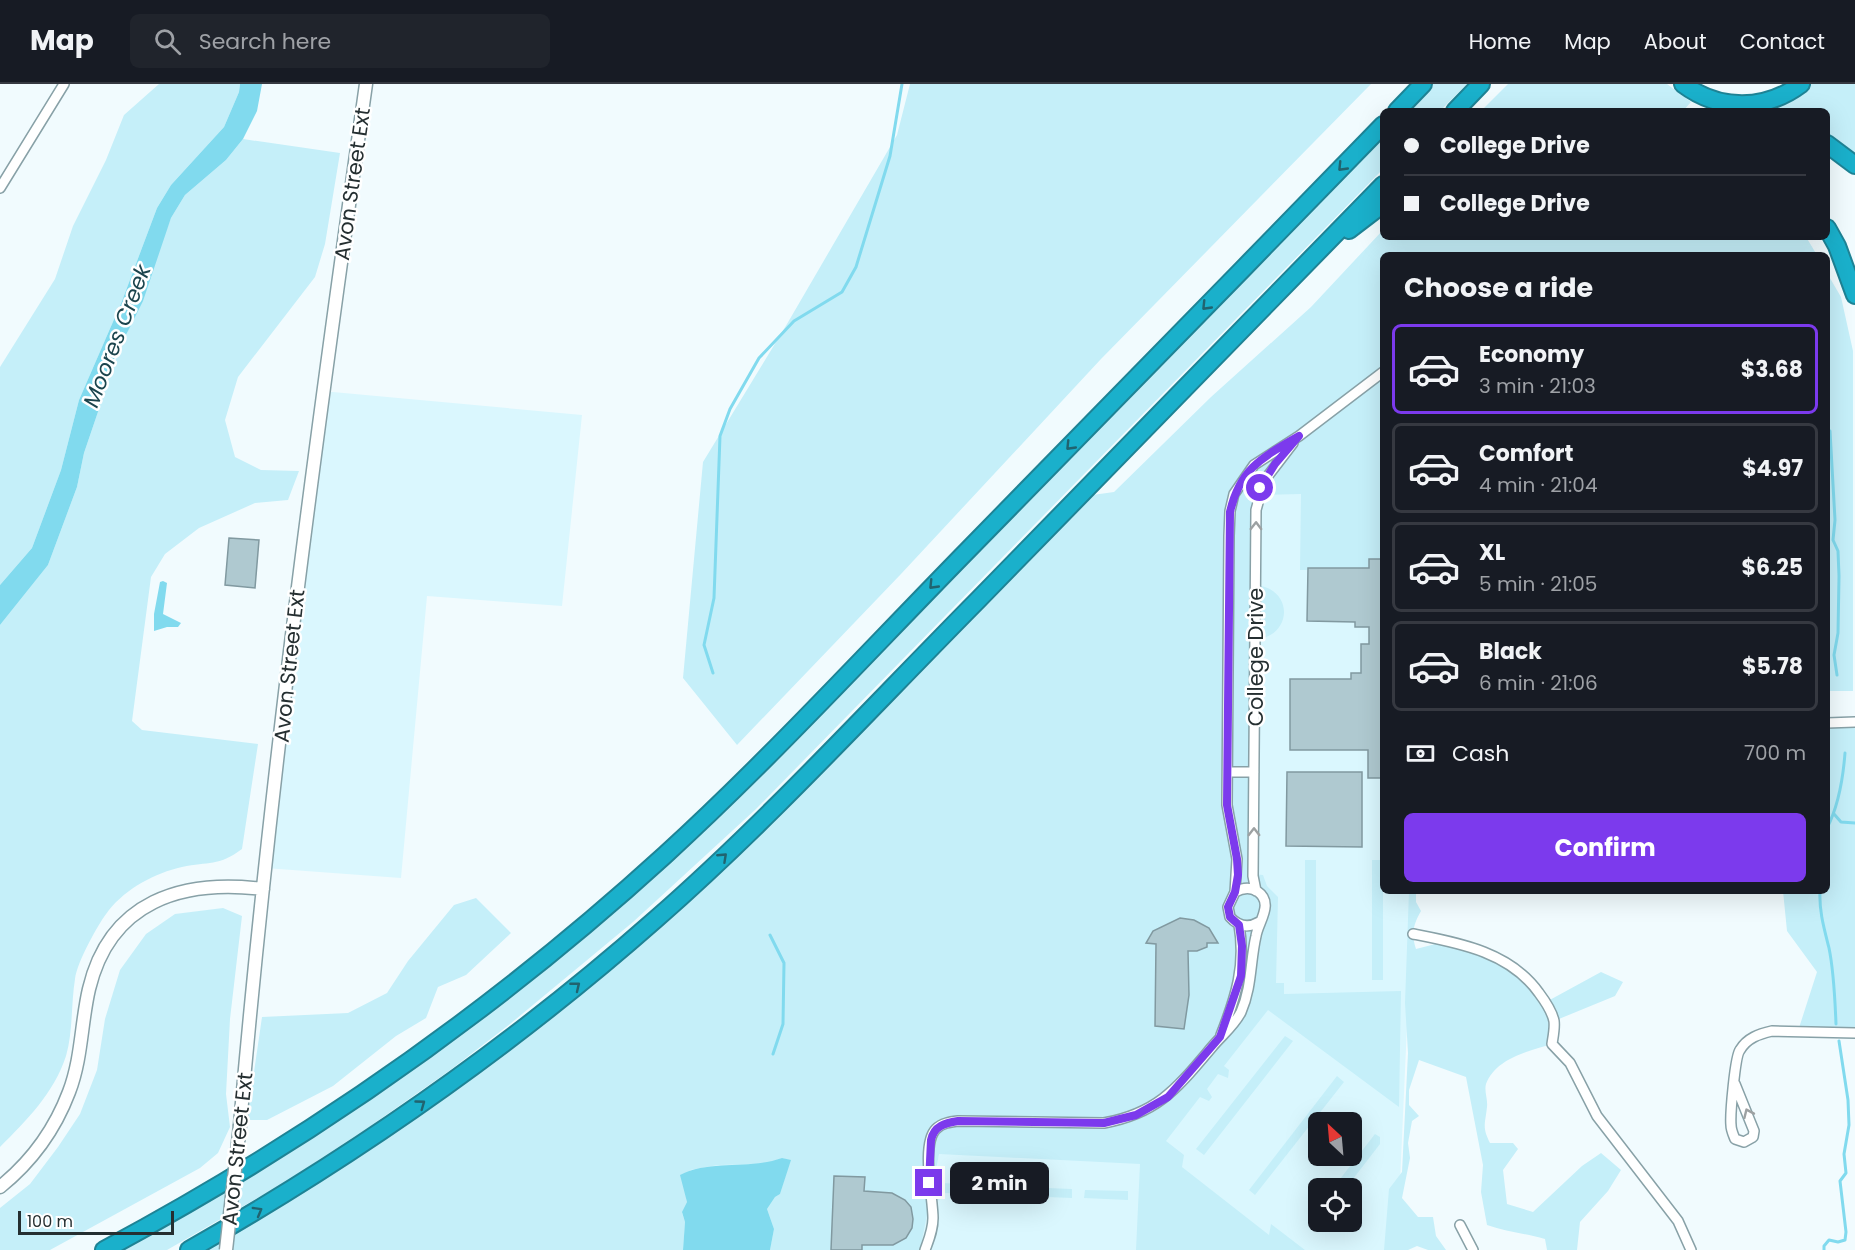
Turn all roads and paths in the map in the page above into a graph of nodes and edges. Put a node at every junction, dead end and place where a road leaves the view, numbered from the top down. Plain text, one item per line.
1 (64, 84) edge
2 (366, 84) edge
3 (1423, 84) edge
4 (1481, 84) edge
5 (1683, 84) edge
6 (1801, 84) edge
7 (1717, 102) junction
8 (1400, 108) edge
9 (1458, 108) edge
10 (1734, 108) edge
11 (1380, 128) edge
12 (1830, 146) edge
13 (1855, 165) edge
14 (0, 188) edge
15 (1380, 188) edge
16 (1380, 206) edge
17 (1830, 233) edge
18 (1317, 253) junction
19 (1855, 295) edge
20 (1380, 374) edge
21 (1299, 436) junction
22 (1855, 722) edge
23 (1830, 723) edge
24 (1228, 772) junction
25 (1254, 772) junction
26 (263, 889) junction
27 (1256, 891) junction
28 (1235, 892) junction
29 (1259, 922) junction
30 (1239, 925) junction
31 (1413, 934) dead end
32 (1855, 1033) edge
33 (1220, 1037) junction
34 (1735, 1084) junction
35 (0, 1187) edge
36 (1460, 1225) dead end
37 (104, 1250) edge
38 (189, 1250) edge
39 (226, 1250) edge
40 (926, 1250) edge
41 (1473, 1250) edge
42 (1691, 1250) edge

1 - 14 street
2 - 26 main road, Avon Street Ext
3 - 8 highway
4 - 9 highway
5 - 7 highway
6 - 7 highway
7 - 10 highway
11 -> 37 highway
12 - 13 highway
15 - 18 highway
16 - 18 highway
17 - 19 highway
38 -> 18 highway
20 - 21 street, College Drive
21 - 24 street, College Drive
25 -> 21 street, College Drive
22 - 23 street
24 - 25 street
24 - 28 street, College Drive
27 -> 25 street, College Drive
26 - 35 main road
26 - 39 main road, Avon Street Ext, bridge
27 - 28 street
27 - 29 street, College Drive
28 - 30 street, College Drive
29 - 30 street
29 - 33 street, College Drive
30 - 33 street, College Drive
31 - 42 street
32 - 34 street
33 - 40 street, College Drive
34 -> 34 street
36 - 41 street

